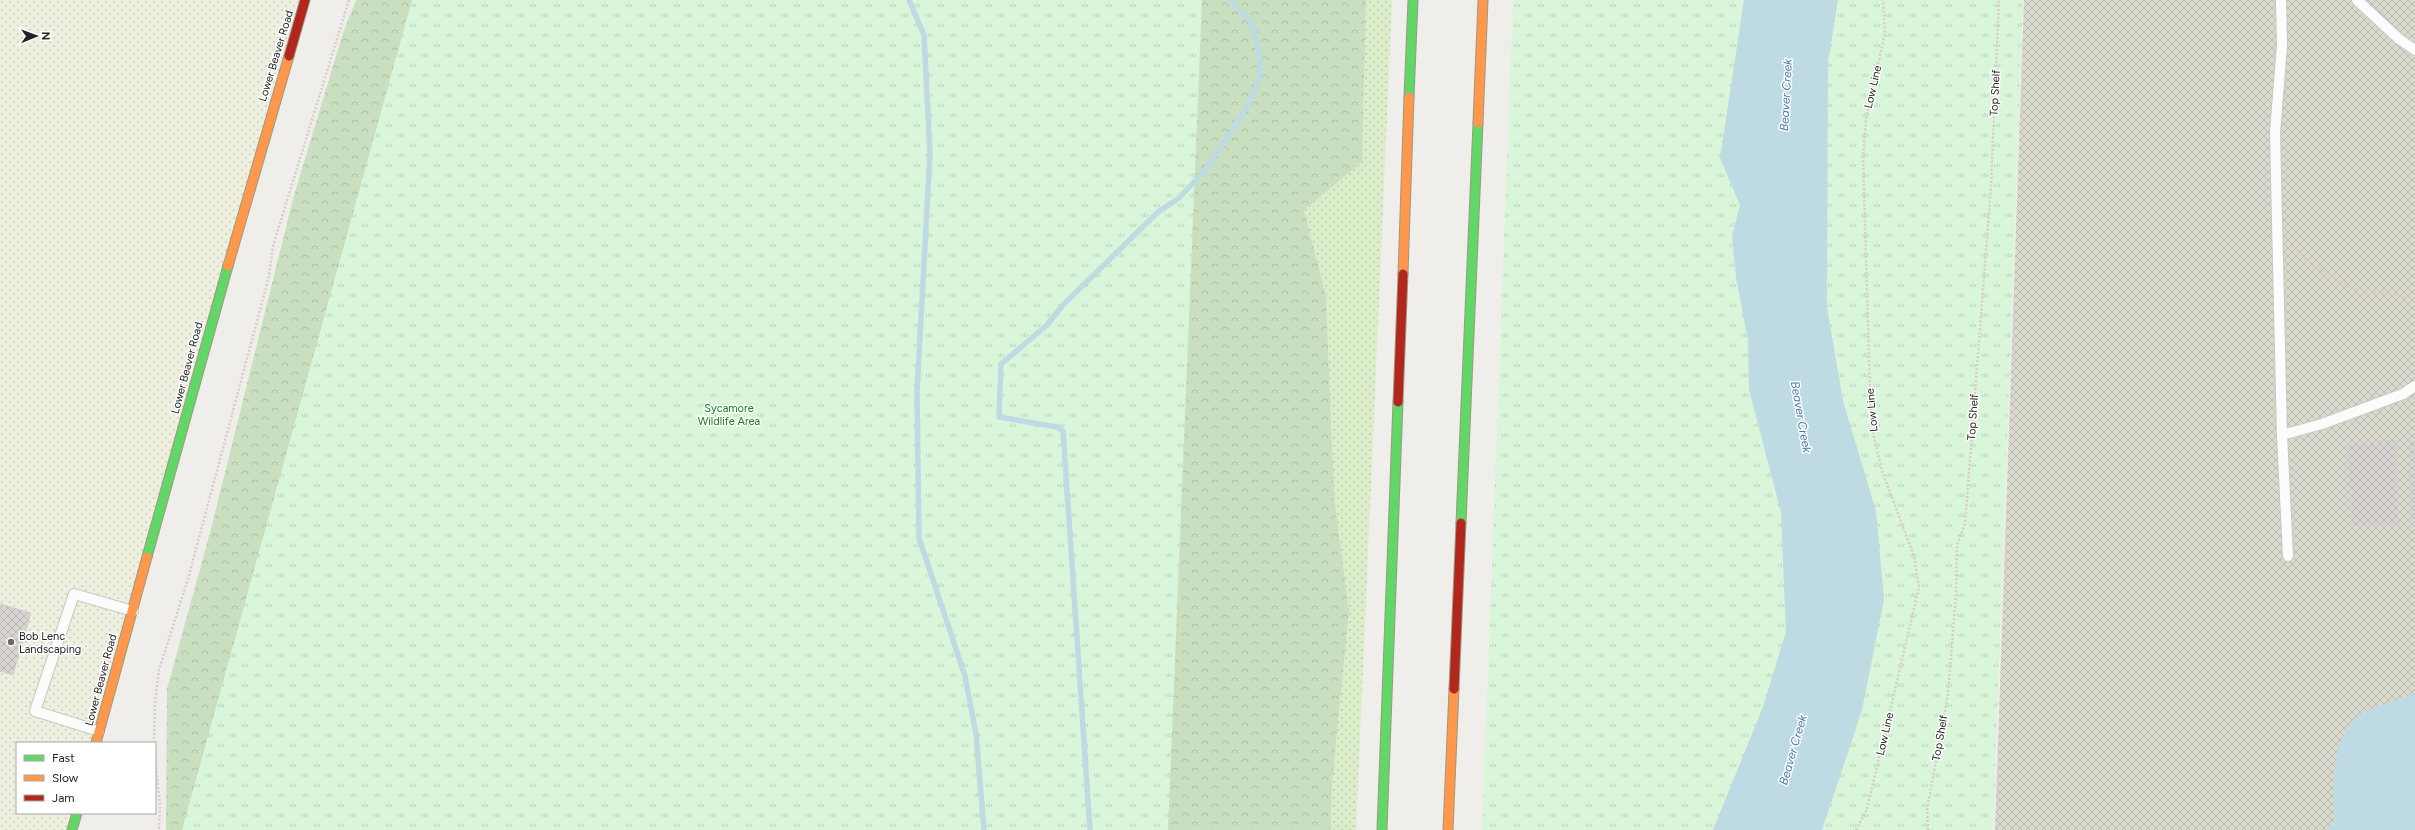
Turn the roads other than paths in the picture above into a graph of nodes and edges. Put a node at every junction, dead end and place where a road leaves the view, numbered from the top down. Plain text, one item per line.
1 (305, 0) edge
2 (1413, 0) edge
3 (1482, 0) edge
4 (2281, 0) edge
5 (2357, 0) edge
6 (2415, 50) edge
7 (2415, 386) edge
8 (2282, 435) junction
9 (2288, 556) dead end
10 (133, 611) junction
11 (99, 731) junction
12 (96, 742) edge
13 (77, 814) edge
14 (72, 830) edge
15 (1382, 830) edge
16 (1448, 830) edge

1 - 10 main road, Lower Beaver Road
2 - 15 main road
3 - 16 main road
4 - 8 lane
5 - 6 lane
7 - 8 lane
8 - 9 lane
10 - 11 main road, Lower Beaver Road
10 - 11 lane
11 - 12 main road, Lower Beaver Road
13 - 14 main road

